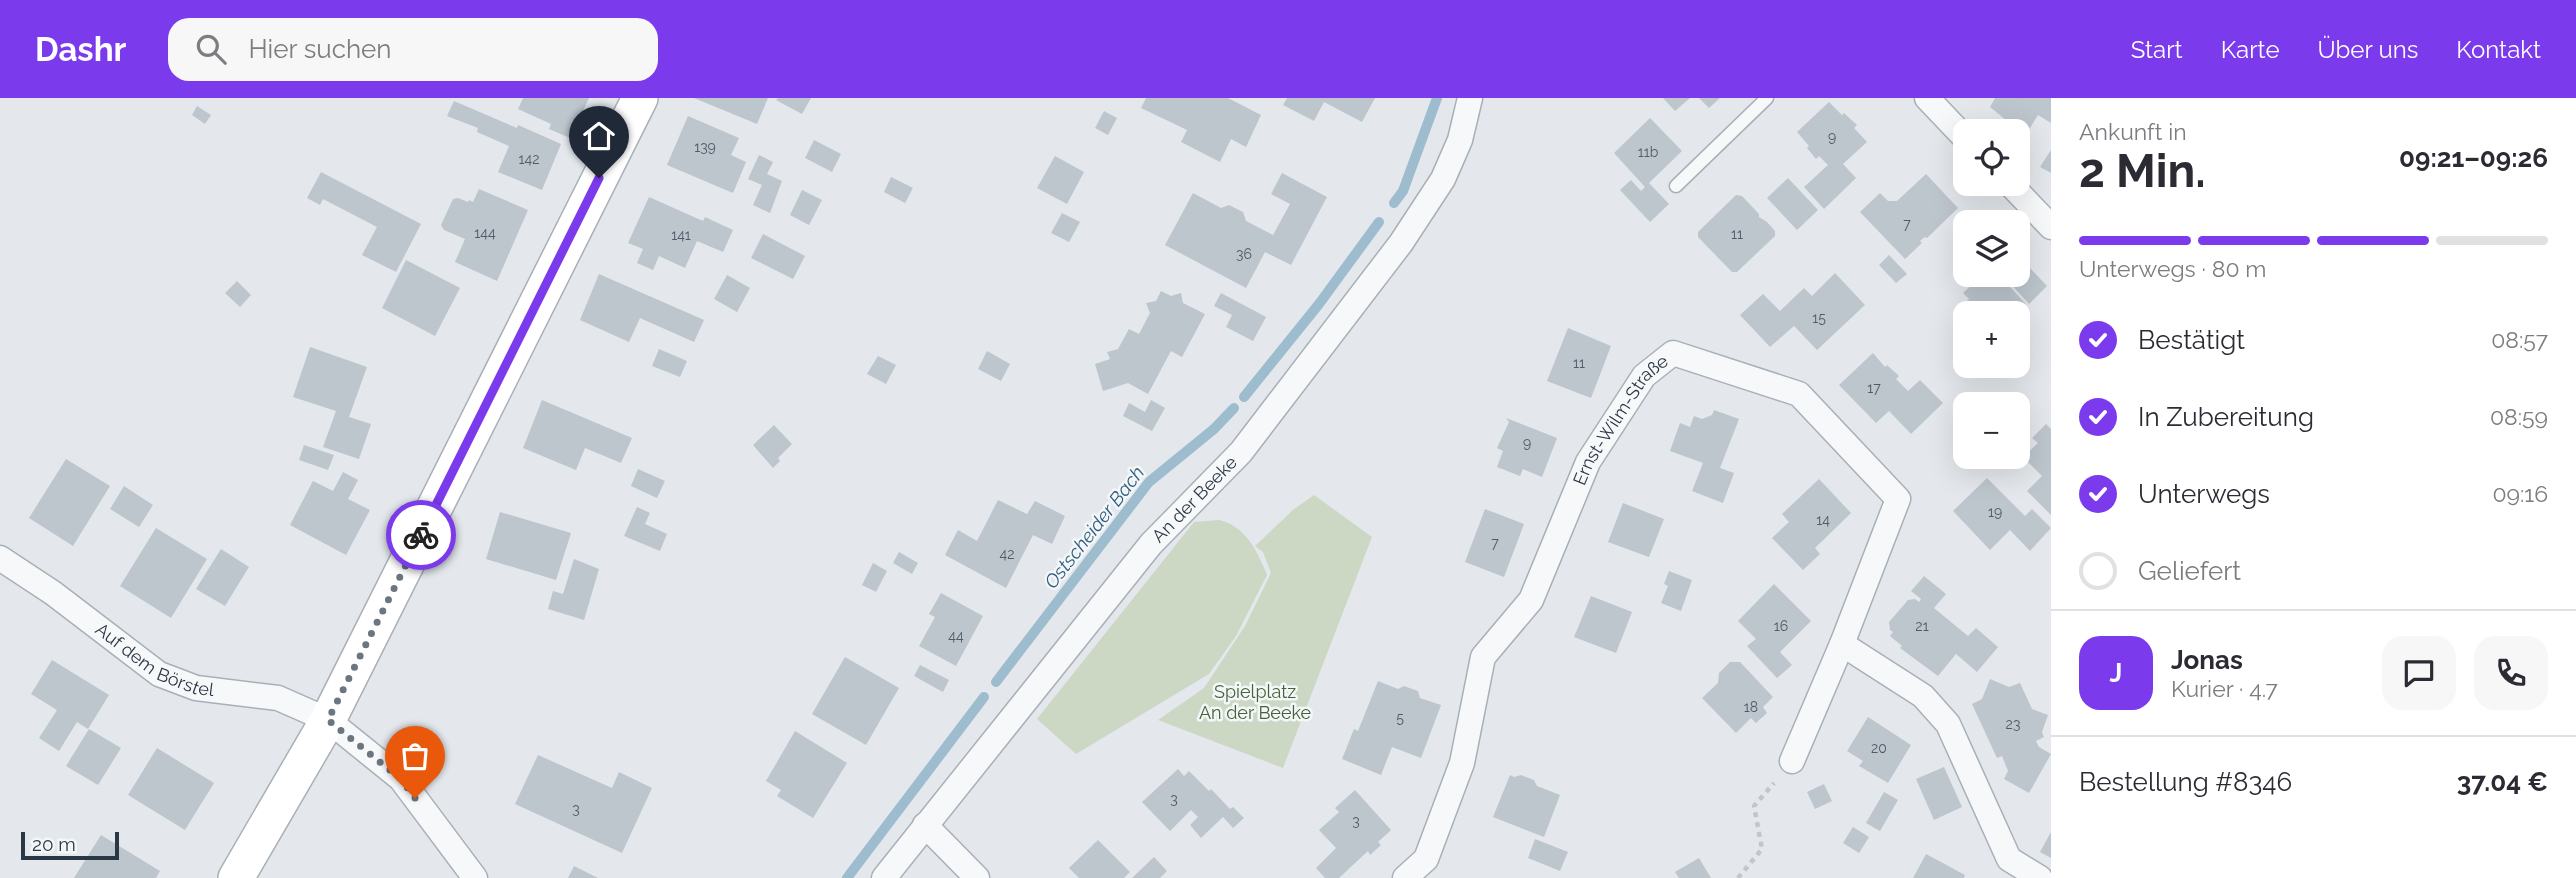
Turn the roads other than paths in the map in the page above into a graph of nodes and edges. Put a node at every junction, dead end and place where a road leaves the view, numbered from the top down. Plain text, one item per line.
1 (640, 98) edge
2 (1470, 98) edge
3 (1767, 98) edge
4 (1927, 98) edge
5 (1953, 125) edge
6 (1676, 186) dead end
7 (2021, 196) edge
8 (2051, 227) edge
9 (0, 558) edge
10 (1842, 644) junction
11 (328, 720) junction
12 (1792, 761) road end
13 (925, 825) junction
14 (236, 878) edge
15 (475, 878) edge
16 (884, 878) edge
17 (976, 878) edge
18 (1405, 878) edge
19 (2040, 878) edge

1 - 11 main road
2 - 13 street, An der Beeke
3 - 6 lane
4 - 5 street
7 - 8 street
9 - 11 street, Auf dem Börstel
10 - 12 street, Ernst-Wilm-Straße
10 - 18 street, Ernst-Wilm-Straße
10 - 19 street
11 - 14 main road
11 - 15 street, Auf dem Börstel
13 - 16 street, An der Beeke
13 - 17 street

